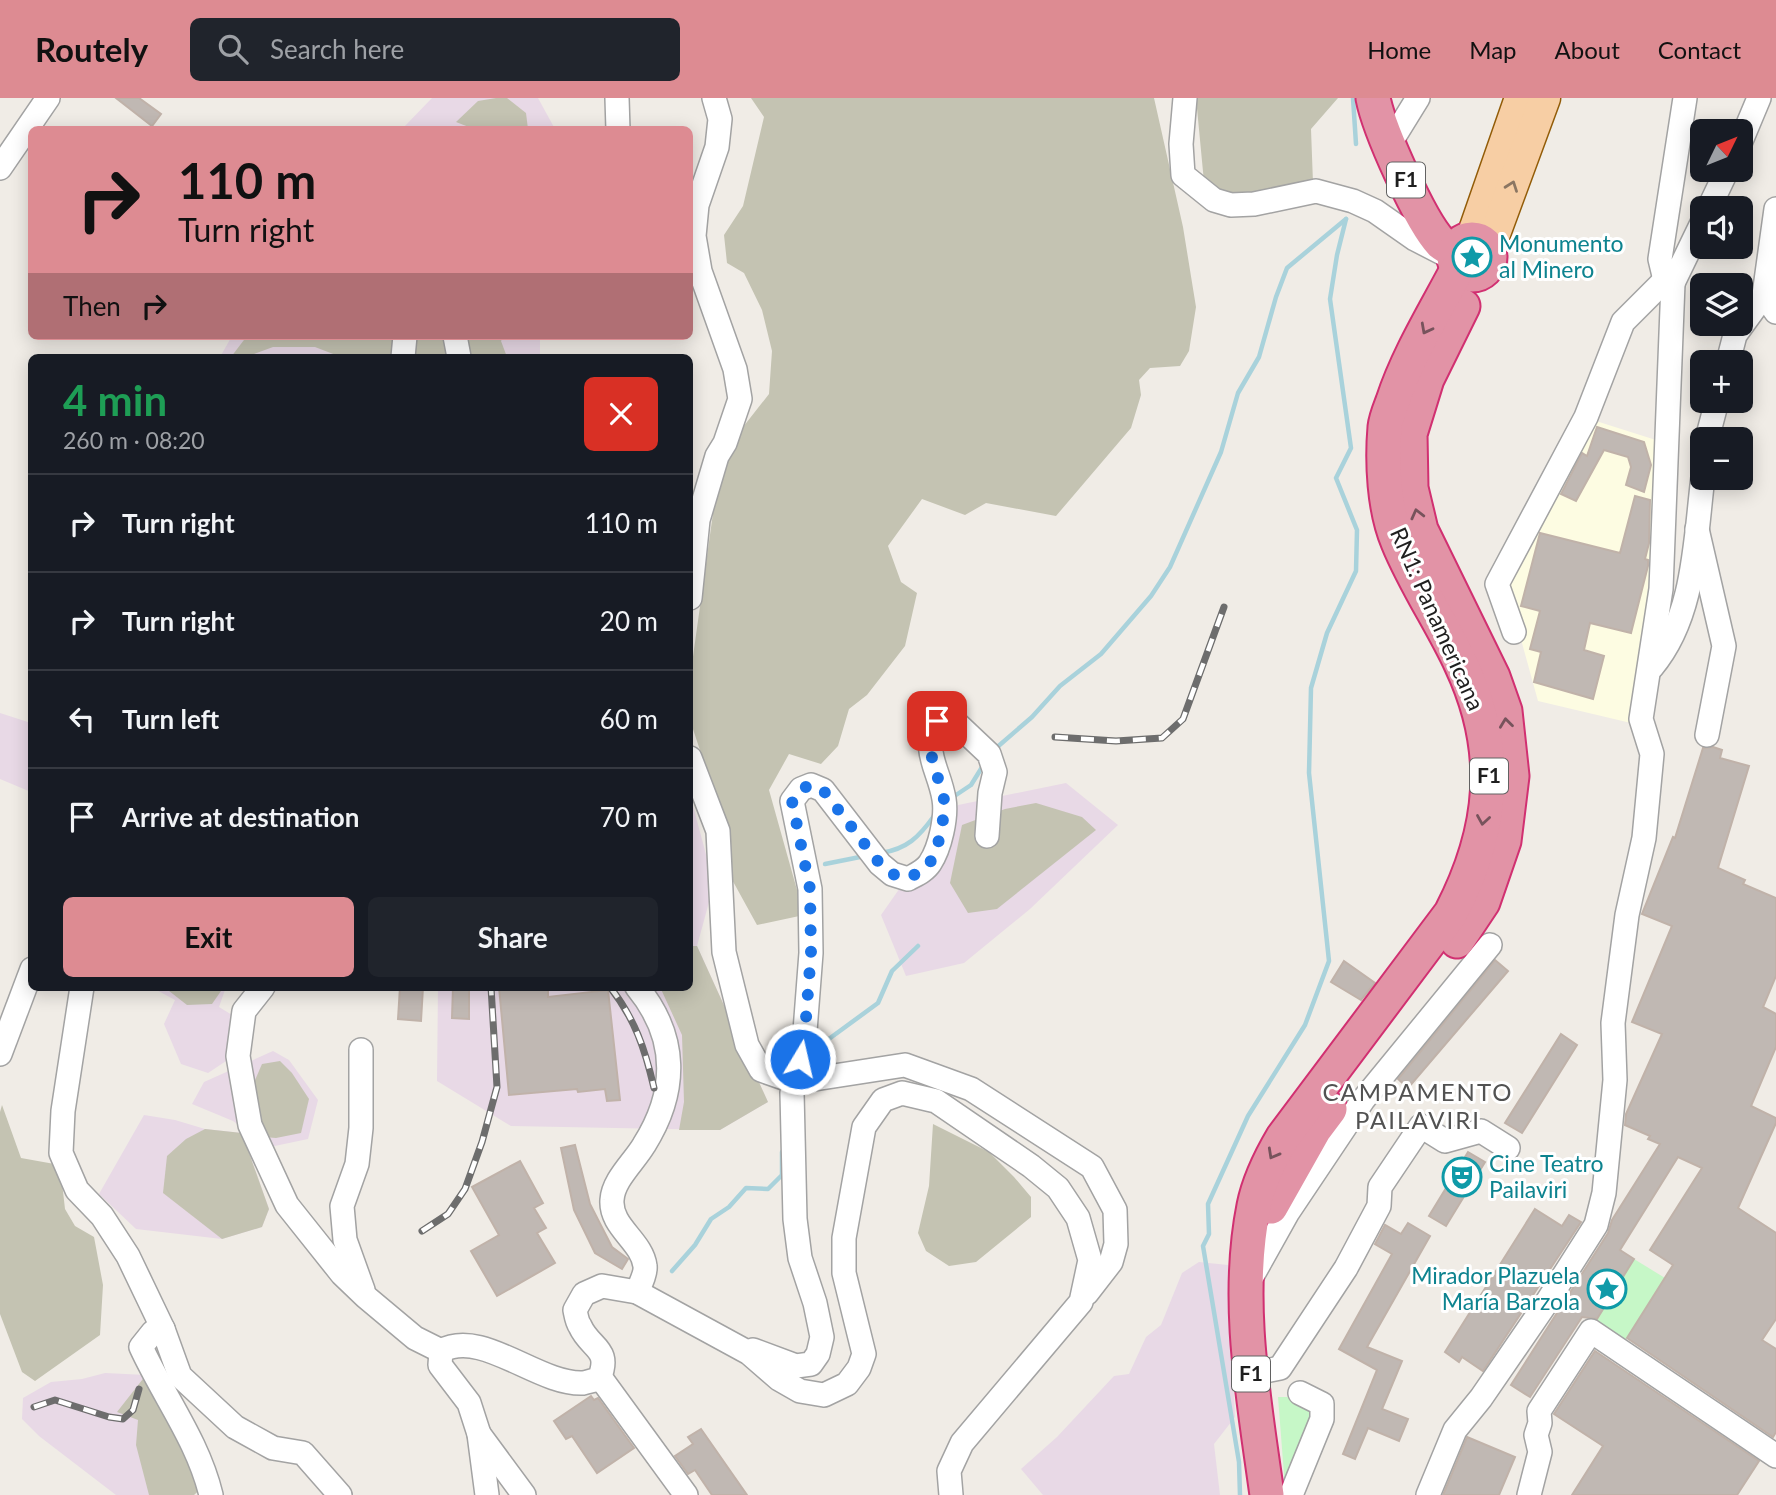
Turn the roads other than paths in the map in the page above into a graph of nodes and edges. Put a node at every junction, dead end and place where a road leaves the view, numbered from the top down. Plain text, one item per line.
1 (48, 98) edge
2 (617, 98) edge
3 (714, 98) edge
4 (1185, 98) edge
5 (1373, 98) edge
6 (1418, 98) edge
7 (1520, 98) edge
8 (1545, 98) edge
9 (1685, 98) edge
10 (1759, 98) edge
11 (1750, 119) edge
12 (29, 126) edge
13 (618, 126) edge
14 (28, 127) edge
15 (1389, 145) junction
16 (0, 168) edge
17 (1776, 209) edge
18 (1690, 244) edge
19 (1467, 257) junction
20 (1669, 282) junction
21 (1770, 304) edge
22 (1731, 350) edge
23 (1701, 490) edge
24 (1697, 528) junction
25 (693, 569) edge
26 (1514, 632) dead end
27 (1648, 671) junction
28 (1707, 735) dead end
29 (693, 766) edge
30 (987, 836) dead end
31 (1490, 945) dead end
32 (28, 980) edge
33 (81, 991) edge
34 (260, 991) edge
35 (640, 991) edge
36 (361, 1050) dead end
37 (0, 1054) edge
38 (795, 1082) junction
39 (1508, 1148) dead end
40 (1247, 1269) junction
41 (637, 1292) junction
42 (366, 1297) junction
43 (1081, 1301) junction
44 (163, 1329) junction
45 (734, 1344) junction
46 (441, 1351) junction
47 (1251, 1374) junction
48 (600, 1377) junction
49 (1300, 1393) dead end
50 (479, 1434) junction
51 (1776, 1456) edge
52 (211, 1495) edge
53 (340, 1495) edge
54 (487, 1495) edge
55 (524, 1495) edge
56 (687, 1495) edge
57 (951, 1495) edge
58 (1267, 1495) edge
59 (1291, 1495) edge
60 (1428, 1495) edge
61 (1529, 1495) edge

1 - 12 street
2 - 13 street
3 - 25 street
4 - 19 street
5 - 15 highway, F1
6 - 15 street
7 - 19 main road
19 -> 8 main road
9 - 20 street
10 - 11 street
14 - 16 street
15 - 19 highway, F1
17 - 21 street
18 - 20 street
19 - 40 highway, RN1: Panamericana / F1
20 - 26 street
20 - 27 street
21 - 22 street
23 - 24 street
24 - 27 street
24 - 28 street
27 - 60 street
29 - 38 street
30 - 38 street
31 - 40 street
32 - 37 street
33 - 44 street
34 - 42 street
35 - 41 street
36 - 42 street
38 - 43 street
38 - 45 street
39 - 47 street
40 - 47 highway, RN1: Panamericana / F1
41 - 45 street
41 - 48 street
42 - 46 street
43 - 45 street
43 - 57 street
44 - 52 street
44 - 53 street
46 - 48 street
46 - 50 street
47 - 58 highway, RN1: Panamericana / F1
48 - 56 street
49 - 59 street
50 - 54 street
50 - 55 street
51 - 61 street

